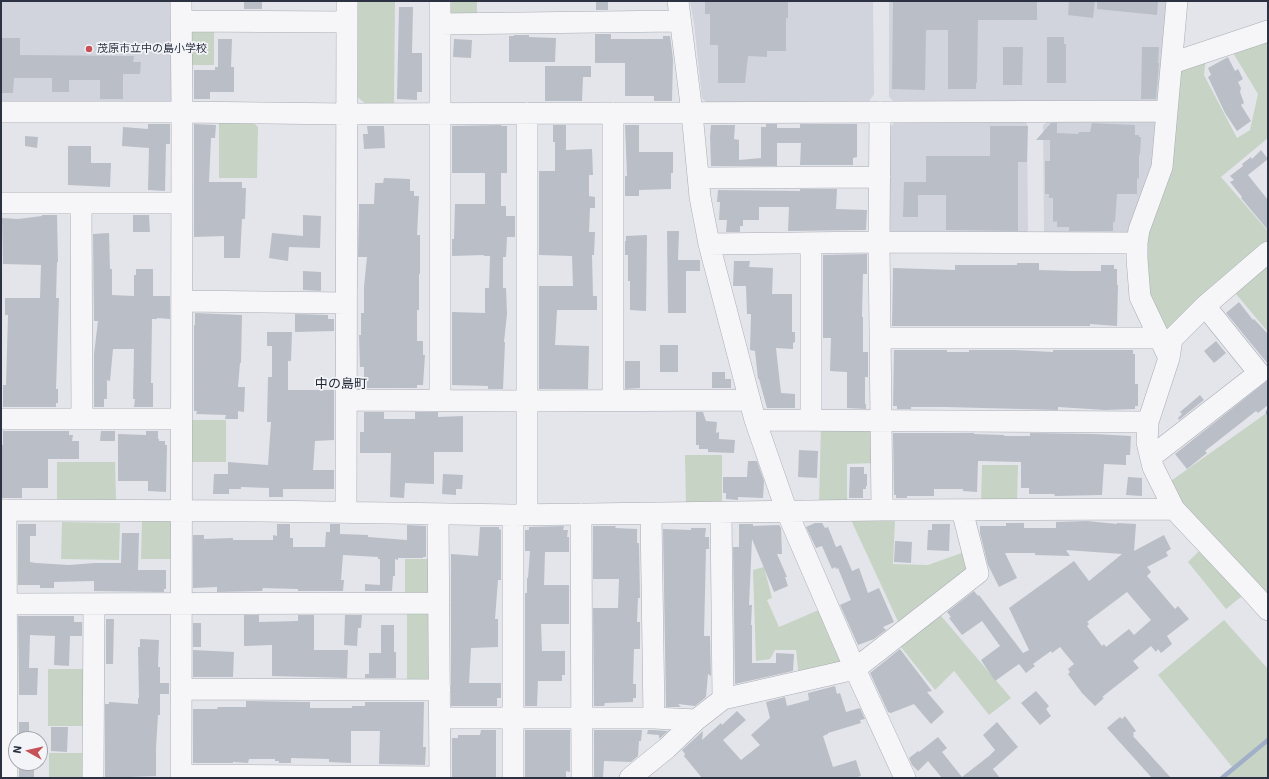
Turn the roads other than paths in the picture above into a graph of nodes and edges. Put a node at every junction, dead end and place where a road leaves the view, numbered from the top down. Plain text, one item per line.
1 (347, 1) edge
2 (440, 1) edge
3 (678, 1) edge
4 (1177, 1) edge
5 (181, 11) edge
6 (347, 22) junction
7 (680, 22) junction
8 (440, 24) junction
9 (1268, 31) edge
10 (1172, 63) junction
11 (1166, 111) junction
12 (1, 112) edge
13 (182, 112) junction
14 (880, 112) junction
15 (441, 113) junction
16 (527, 113) junction
17 (613, 113) junction
18 (692, 113) junction
19 (347, 114) junction
20 (880, 177) junction
21 (698, 178) junction
22 (1, 203) edge
23 (81, 203) junction
24 (182, 203) junction
25 (879, 242) junction
26 (1137, 242) junction
27 (811, 243) junction
28 (709, 244) junction
29 (1268, 252) edge
30 (182, 301) junction
31 (346, 303) junction
32 (1205, 306) junction
33 (880, 338) junction
34 (1159, 338) junction
35 (1169, 358) junction
36 (347, 400) junction
37 (440, 400) junction
38 (750, 400) junction
39 (527, 401) junction
40 (613, 401) junction
41 (1, 418) edge
42 (82, 419) junction
43 (181, 419) junction
44 (755, 420) junction
45 (811, 421) junction
46 (880, 421) junction
47 (1148, 422) junction
48 (1151, 457) junction
49 (1174, 509) junction
50 (4, 510) edge
51 (181, 510) junction
52 (882, 510) junction
53 (962, 510) junction
54 (346, 512) junction
55 (787, 512) junction
56 (721, 513) junction
57 (438, 514) junction
58 (581, 514) junction
59 (651, 514) junction
60 (520, 515) junction
61 (439, 603) junction
62 (4, 604) edge
63 (94, 604) junction
64 (181, 604) junction
65 (1268, 610) edge
66 (855, 669) junction
67 (181, 689) junction
68 (440, 690) junction
69 (723, 699) junction
70 (440, 718) junction
71 (512, 718) junction
72 (581, 718) junction
73 (654, 718) junction
74 (696, 720) junction
75 (181, 777) edge
76 (267, 777) edge
77 (349, 777) edge
78 (440, 777) edge
79 (7, 778) edge
80 (93, 778) edge
81 (513, 778) edge
82 (582, 778) edge
83 (630, 778) edge
84 (905, 778) edge

1 - 6 street
2 - 8 street
3 - 7 street
4 - 10 street
5 - 6 street
5 - 13 street
6 - 19 street
7 - 8 street
7 - 18 street
8 - 15 street
9 - 10 street
10 - 11 street
11 - 14 street
11 - 26 street
12 - 13 street
13 - 19 street
13 - 24 street
14 - 18 street
14 - 20 street
15 - 16 street
15 - 19 street
15 - 37 street
16 - 17 street
16 - 39 street
17 - 18 street
17 - 40 street
18 - 21 street
19 - 31 street
20 - 21 street
20 - 25 street
21 - 28 street
22 - 23 street
23 - 24 street
23 - 42 street
24 - 30 street
25 - 26 street
25 - 27 street
25 - 33 street
26 - 34 street
27 - 28 street
27 - 45 street
28 - 38 street
29 - 32 street
30 - 31 street
30 - 43 street
31 - 36 street
32 - 35 street
32 - 48 street
33 - 34 street
33 - 46 street
34 - 35 street
35 - 47 street
36 - 37 street
36 - 54 street
37 - 39 street
38 - 40 street
38 - 44 street
39 - 40 street
39 - 60 street
41 - 42 street
42 - 43 street
43 - 51 street
44 - 45 street
44 - 55 street
45 - 46 street
46 - 47 street
46 - 52 street
47 - 48 street
48 - 49 street
49 - 53 street
49 - 65 street
50 - 51 street
50 - 62 street
51 - 54 street
51 - 64 street
52 - 53 street
52 - 55 street
53 - 66 street
54 - 57 street
55 - 56 street
55 - 66 street
56 - 59 street
56 - 69 street
57 - 60 street
57 - 61 street
58 - 59 street
58 - 60 street
58 - 72 street
59 - 73 street
60 - 71 street
61 - 64 street
61 - 68 street
62 - 63 street
62 - 79 street
63 - 64 street
63 - 80 street
64 - 67 street
66 - 69 street
66 - 84 street
67 - 68 street
67 - 75 street
68 - 70 street
69 - 74 street
70 - 71 street
70 - 78 street
71 - 72 street
71 - 81 street
72 - 73 street
72 - 82 street
73 - 74 street
74 - 83 street
75 - 76 street
76 - 77 street
77 - 78 street

